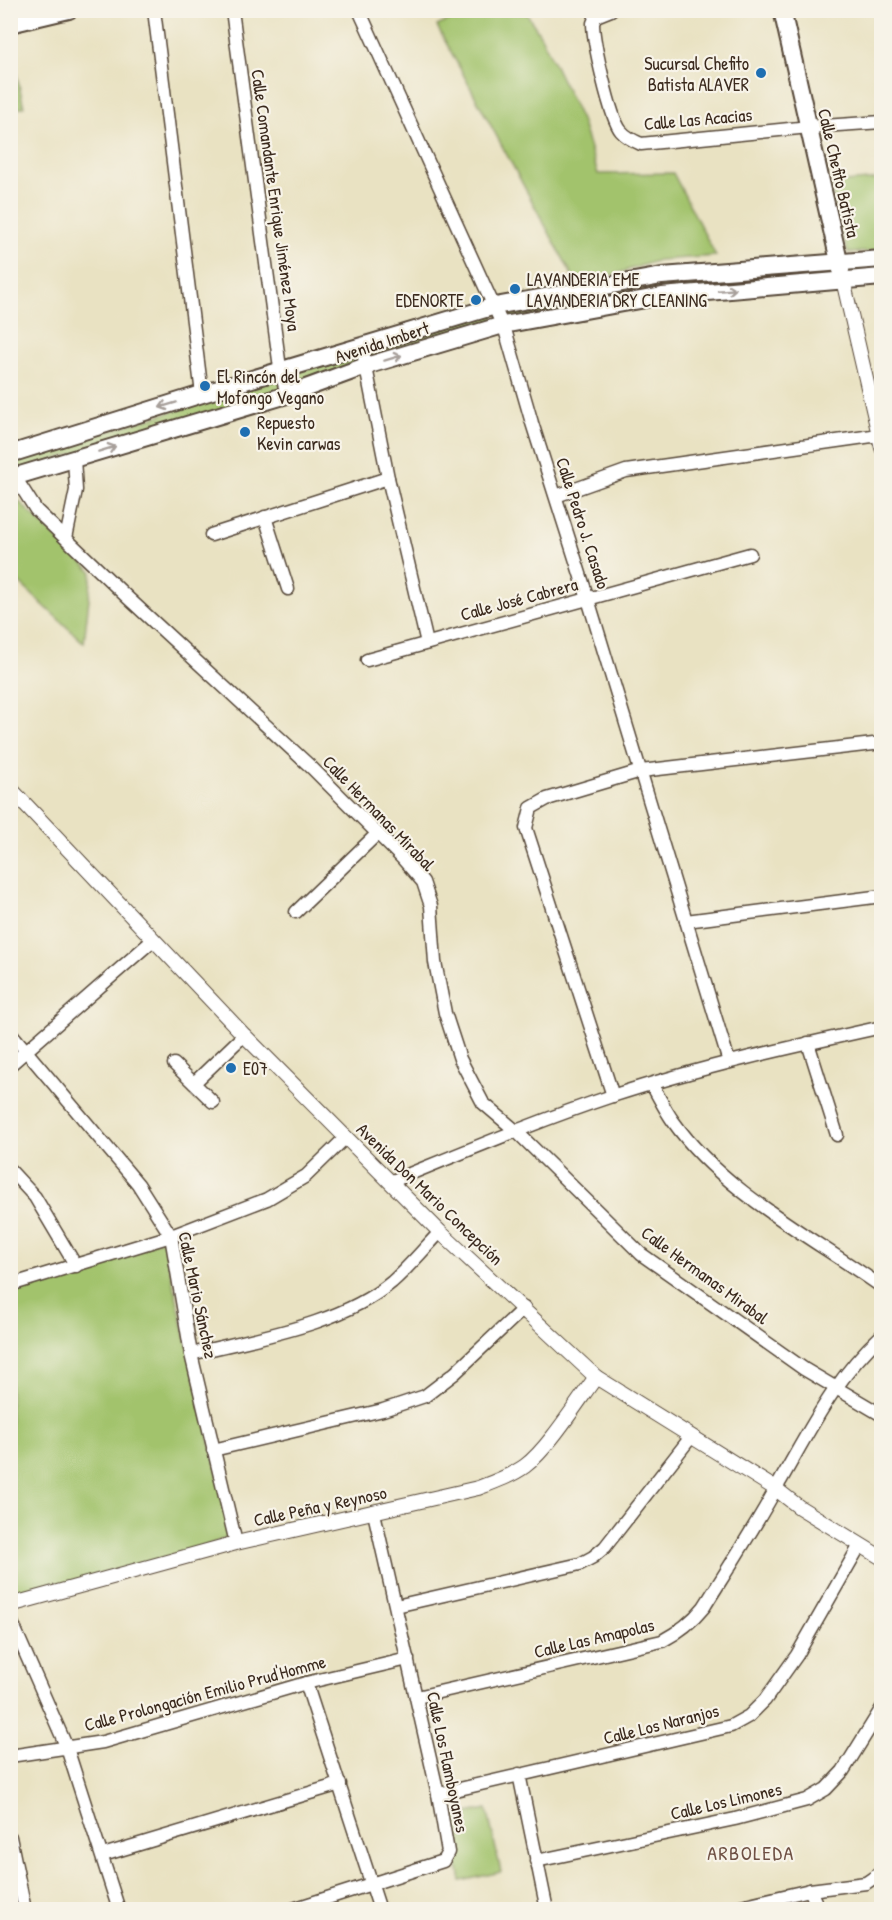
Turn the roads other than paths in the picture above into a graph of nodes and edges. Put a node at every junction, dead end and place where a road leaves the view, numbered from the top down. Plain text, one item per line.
1 (69, 10) edge
2 (154, 10) edge
3 (231, 10) edge
4 (359, 10) edge
5 (611, 10) edge
6 (782, 10) edge
7 (10, 24) edge
8 (882, 122) edge
9 (809, 127) junction
10 (882, 259) edge
11 (839, 261) junction
12 (882, 277) edge
13 (843, 280) junction
14 (495, 306) junction
15 (503, 325) junction
16 (362, 347) junction
17 (366, 366) junction
18 (281, 372) junction
19 (202, 394) junction
20 (287, 395) junction
21 (880, 442) edge
22 (10, 454) edge
23 (74, 459) junction
24 (12, 473) edge
25 (388, 478) junction
26 (556, 496) junction
27 (265, 517) junction
28 (211, 535) dead end
29 (66, 538) junction
30 (750, 554) dead end
31 (288, 589) dead end
32 (588, 598) junction
33 (426, 643) junction
34 (367, 660) dead end
35 (882, 743) edge
36 (641, 771) junction
37 (10, 788) edge
38 (377, 834) junction
39 (882, 896) edge
40 (296, 912) dead end
41 (686, 921) junction
42 (153, 940) junction
43 (882, 1027) edge
44 (10, 1032) edge
45 (244, 1035) junction
46 (808, 1043) junction
47 (26, 1051) junction
48 (729, 1062) junction
49 (174, 1064) dead end
50 (10, 1065) edge
51 (194, 1083) junction
52 (652, 1085) junction
53 (613, 1096) junction
54 (213, 1102) dead end
55 (516, 1131) junction
56 (837, 1135) dead end
57 (346, 1137) junction
58 (10, 1170) edge
59 (390, 1182) junction
60 (440, 1232) junction
61 (171, 1236) junction
62 (76, 1266) junction
63 (10, 1285) edge
64 (882, 1287) edge
65 (524, 1308) junction
66 (882, 1335) edge
67 (192, 1354) junction
68 (596, 1377) junction
69 (834, 1388) junction
70 (882, 1415) edge
71 (691, 1437) junction
72 (213, 1450) junction
73 (776, 1489) junction
74 (374, 1513) junction
75 (236, 1543) junction
76 (860, 1545) junction
77 (882, 1558) edge
78 (10, 1605) edge
79 (396, 1606) junction
80 (10, 1618) edge
81 (408, 1659) junction
82 (306, 1683) junction
83 (417, 1697) junction
84 (882, 1708) edge
85 (67, 1748) junction
86 (10, 1756) edge
87 (519, 1774) junction
88 (340, 1784) junction
89 (438, 1794) junction
90 (10, 1837) edge
91 (103, 1855) junction
92 (12, 1857) edge
93 (536, 1861) junction
94 (882, 1872) edge
95 (372, 1884) junction
96 (810, 1890) junction
97 (25, 1910) edge
98 (119, 1910) edge
99 (290, 1910) edge
100 (380, 1910) edge
101 (547, 1910) edge
102 (724, 1910) edge
103 (819, 1910) edge

1 - 7 main road
2 - 19 street
3 - 18 street, Calle Comandante Enrique Jiménez Moya
4 - 14 street, Calle Pedro J. Casado
5 - 9 street, Calle Las Acacias
6 - 9 main road, Calle Chefito Batista
8 - 9 street, Calle Las Acacias
9 - 11 main road, Calle Chefito Batista
10 - 11 main road, Avenida Imbert
11 - 13 main road, Calle Chefito Batista
11 - 14 main road, Avenida Imbert
12 - 13 main road, Avenida Imbert
15 -> 13 main road, Avenida Imbert
13 - 21 street, Calle Chefito Batista
14 - 15 street, Calle Pedro J. Casado
14 - 16 main road, Avenida Imbert
17 -> 15 main road, Avenida Imbert
15 - 26 street, Calle Pedro J. Casado
16 - 17 street
16 - 18 main road, Avenida Imbert
17 - 20 main road, Avenida Imbert
17 - 25 street
18 - 19 main road, Avenida Imbert
18 - 20 street, Calle Comandante Enrique Jiménez Moya
19 -> 22 main road, Avenida Imbert
23 -> 20 main road, Avenida Imbert
21 - 26 street
23 - 24 main road, Avenida Imbert
23 - 29 street
24 - 29 street, Calle Hermanas Mirabal
25 - 27 street
25 - 33 street
26 - 32 street, Calle Pedro J. Casado
27 - 28 street
27 - 31 street
29 - 38 street, Calle Hermanas Mirabal
30 - 32 street, Calle José Cabrera
32 - 33 street, Calle José Cabrera
32 - 36 street, Calle Pedro J. Casado
33 - 34 street, Calle José Cabrera
35 - 36 street
36 - 41 street, Calle Pedro J. Casado
36 - 53 street
37 - 42 street, Avenida Don Mario Concepción
38 - 40 street
38 - 55 street, Calle Hermanas Mirabal
39 - 41 street
41 - 48 street, Calle Pedro J. Casado
42 - 45 street, Avenida Don Mario Concepción
42 - 47 street
43 - 46 street
44 - 47 street, Calle Mario Sánchez
45 - 51 street
45 - 57 street, Avenida Don Mario Concepción
46 - 48 street
46 - 56 street
47 - 50 street
47 - 61 street, Calle Mario Sánchez
48 - 52 street
49 - 51 street
51 - 54 street
52 - 53 street
52 - 64 street
53 - 55 street
55 - 59 street
55 - 69 street, Calle Hermanas Mirabal
57 - 59 street, Avenida Don Mario Concepción
57 - 61 street
58 - 62 street
59 - 60 street, Avenida Don Mario Concepción
60 - 65 street, Avenida Don Mario Concepción
60 - 67 street
61 - 62 street
61 - 67 street, Calle Mario Sánchez
62 - 63 street
65 - 68 street, Avenida Don Mario Concepción
65 - 72 street
66 - 69 street, Calle Las Amapolas
67 - 72 street, Calle Mario Sánchez
68 - 71 street, Avenida Don Mario Concepción
68 - 74 street, Calle Peña y Reynoso
69 - 70 street, Calle Hermanas Mirabal
69 - 73 street, Calle Las Amapolas
71 - 73 street, Avenida Don Mario Concepción
71 - 79 street
72 - 75 street, Calle Mario Sánchez
73 - 76 street, Avenida Don Mario Concepción
73 - 83 street, Calle Las Amapolas
74 - 75 street, Calle Peña y Reynoso
74 - 79 street, Calle Los Flamboyanes
75 - 78 street, Calle Peña y Reynoso
76 - 77 street, Avenida Don Mario Concepción
76 - 87 street, Calle Los Naranjos
79 - 81 street, Calle Los Flamboyanes
80 - 85 street
81 - 82 street, Calle Prolongación Emilio Prud'Homme
81 - 83 street, Calle Los Flamboyanes
82 - 85 street, Calle Prolongación Emilio Prud'Homme
82 - 88 street
83 - 89 street, Calle Los Flamboyanes
84 - 93 street, Calle Los Limones
85 - 86 street, Calle Prolongación Emilio Prud'Homme
85 - 91 street
87 - 89 street, Calle Los Naranjos
87 - 93 street
88 - 91 street
88 - 95 street
89 - 95 street, Calle Los Flamboyanes
90 - 92 street
91 - 98 street
92 - 97 street
93 - 101 street
94 - 96 street
95 - 99 street, Calle Los Flamboyanes
95 - 100 street
96 - 102 street
96 - 103 street

